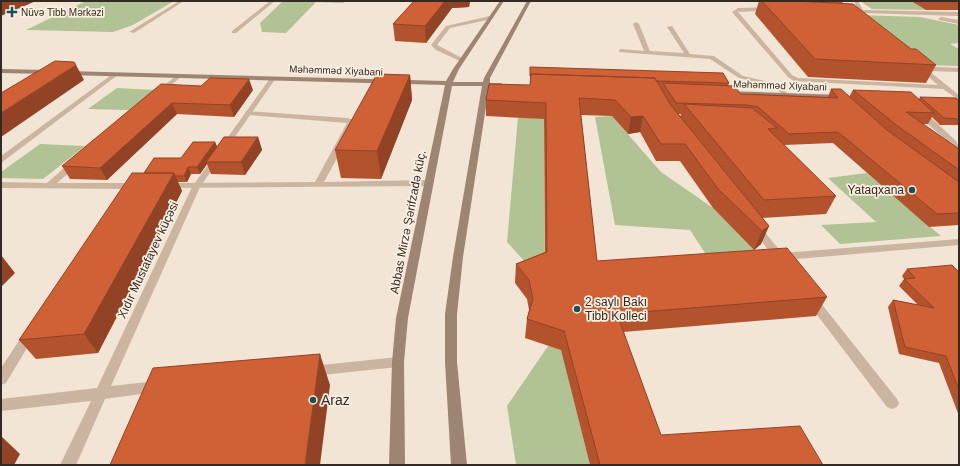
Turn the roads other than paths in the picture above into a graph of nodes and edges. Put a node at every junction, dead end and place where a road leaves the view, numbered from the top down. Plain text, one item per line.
1 (182, 1) edge
2 (273, 1) edge
3 (502, 1) edge
4 (529, 1) edge
5 (765, 1) edge
6 (855, 2) edge
7 (861, 11) junction
8 (912, 13) junction
9 (959, 14) edge
10 (842, 16) edge
11 (850, 17) junction
12 (490, 18) junction
13 (856, 21) edge
14 (959, 22) edge
15 (636, 24) dead end
16 (670, 27) dead end
17 (132, 32) dead end
18 (234, 32) dead end
19 (621, 51) dead end
20 (648, 53) junction
21 (688, 55) junction
22 (462, 60) junction
23 (911, 60) edge
24 (924, 69) junction
25 (959, 70) edge
26 (1, 71) edge
27 (56, 74) junction
28 (116, 74) junction
29 (179, 76) junction
30 (273, 78) junction
31 (48, 81) edge
32 (449, 83) junction
33 (486, 85) junction
34 (506, 85) edge
35 (946, 87) junction
36 (717, 93) edge
37 (786, 96) junction
38 (959, 98) edge
39 (842, 99) edge
40 (149, 101) edge
41 (912, 105) edge
42 (249, 113) junction
43 (959, 155) edge
44 (84, 156) edge
45 (1, 160) edge
46 (428, 183) junction
47 (318, 184) junction
48 (1, 185) edge
49 (48, 186) junction
50 (131, 186) junction
51 (196, 186) junction
52 (122, 197) edge
53 (751, 220) edge
54 (959, 242) edge
55 (779, 257) junction
56 (788, 269) edge
57 (807, 293) edge
58 (35, 327) edge
59 (398, 362) junction
60 (297, 372) edge
61 (1, 379) edge
62 (172, 386) edge
63 (102, 393) junction
64 (892, 403) dead end
65 (1, 405) edge
66 (68, 465) edge
67 (397, 465) edge
68 (459, 465) edge

1 - 17 street
2 - 18 street
3 - 12 main road, Abbas Mirzə Şərifzadə küç.
4 - 33 main road
5 - 35 street
6 - 7 street
7 - 8 street
7 - 11 street
8 - 9 street
8 - 14 street
10 - 11 street
11 - 13 street
12 - 22 main road, Abbas Mirzə Şərifzadə küç.
12 - 22 street
15 - 20 street
16 - 21 street
19 - 20 street
20 - 21 street
21 - 37 street
22 - 32 main road, Abbas Mirzə Şərifzadə küç.
23 - 24 street
24 - 25 street
24 - 35 street
26 - 27 main road, Məhəmməd Xiyabani
27 - 28 main road, Məhəmməd Xiyabani
27 - 31 street
28 - 29 main road, Məhəmməd Xiyabani
28 - 45 street
29 - 30 main road, Məhəmməd Xiyabani
29 - 40 street
30 - 32 main road, Məhəmməd Xiyabani
30 - 42 street, Xıdır Mustafayev küçəsi
32 - 33 main road, Məhəmməd Xiyabani
32 - 46 main road, Abbas Mirzə Şərifzadə küç.
33 - 34 main road, Məhəmməd Xiyabani
33 - 68 main road
35 - 38 street
36 - 37 main road, Məhəmməd Xiyabani
37 - 39 main road, Məhəmməd Xiyabani
41 - 43 street
42 - 47 street
42 - 51 street, Xıdır Mustafayev küçəsi
44 - 49 street
46 - 47 street
46 - 59 main road, Abbas Mirzə Şərifzadə küç.
47 - 51 street
48 - 49 street
49 - 50 street
50 - 51 street
50 - 52 street
51 - 63 street, Xıdır Mustafayev küçəsi
53 - 55 street
54 - 55 street
55 - 56 street
57 - 64 street
58 - 61 street
59 - 60 street
59 - 67 main road, Abbas Mirzə Şərifzadə küç.
62 - 63 street
63 - 65 street
63 - 66 street, Xıdır Mustafayev küçəsi

